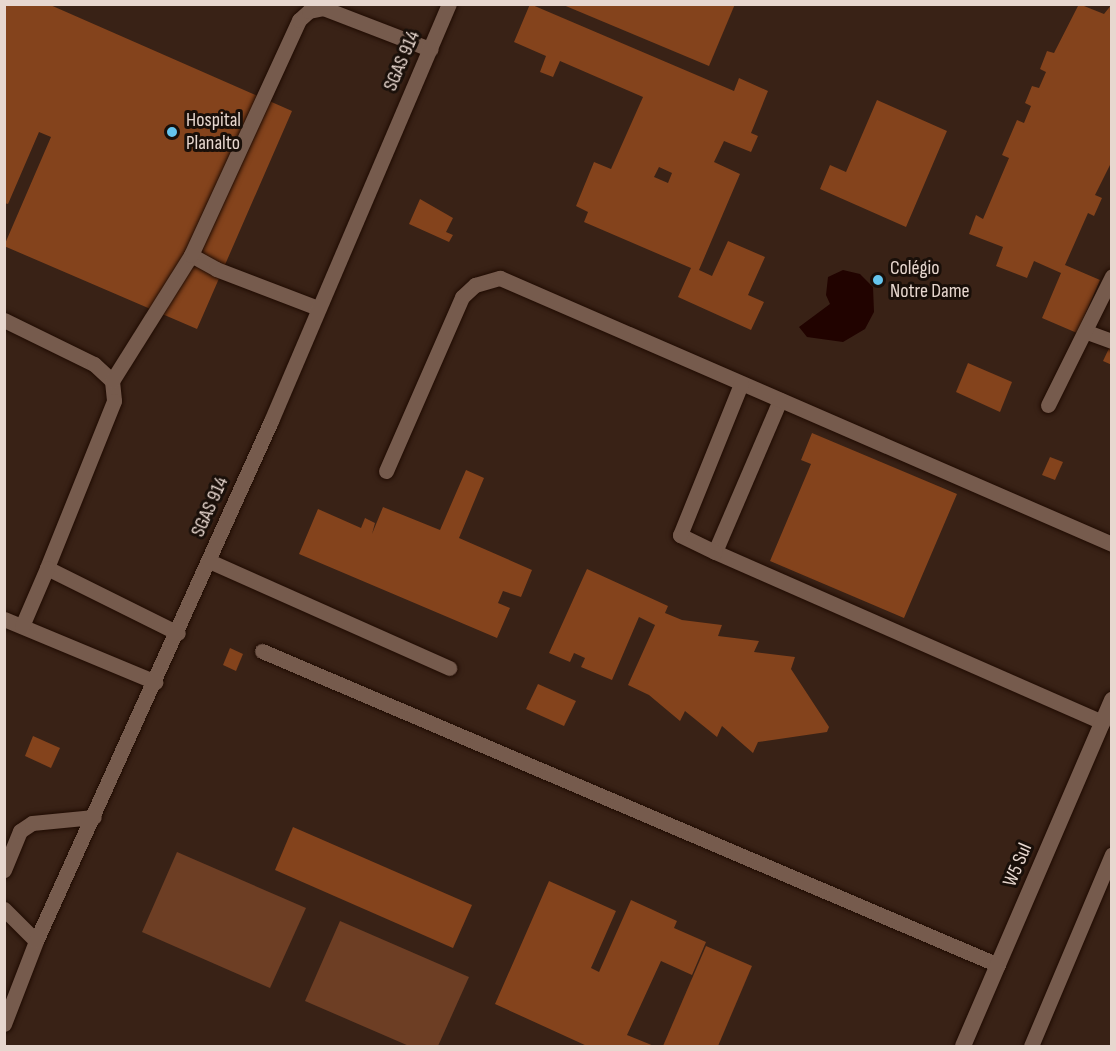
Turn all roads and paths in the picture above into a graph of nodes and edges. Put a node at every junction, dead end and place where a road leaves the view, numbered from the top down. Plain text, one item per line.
1 (448, 4) edge
2 (430, 49) junction
3 (191, 255) junction
4 (1112, 276) edge
5 (318, 308) junction
6 (4, 320) edge
7 (1087, 332) junction
8 (1112, 341) edge
9 (112, 381) junction
10 (741, 384) junction
11 (780, 400) junction
12 (1048, 405) dead end
13 (386, 471) dead end
14 (1112, 544) edge
15 (715, 552) junction
16 (210, 561) junction
17 (47, 568) junction
18 (4, 619) edge
19 (22, 626) junction
20 (178, 633) junction
21 (262, 651) dead end
22 (449, 668) dead end
23 (155, 682) junction
24 (1112, 700) edge
25 (1102, 722) junction
26 (94, 817) junction
27 (1112, 854) edge
28 (4, 870) edge
29 (4, 909) edge
30 (36, 941) junction
31 (998, 965) junction
32 (8, 1005) edge
33 (4, 1024) edge
34 (963, 1047) edge
35 (1031, 1047) edge

1 - 2 lane, SGAS 914
2 - 3 lane
2 - 5 lane, SGAS 914
3 - 5 lane
3 - 9 lane
4 - 7 lane
5 - 16 lane, SGAS 914
6 - 9 lane
7 - 8 lane
7 - 12 lane
9 - 17 lane
10 - 11 lane
10 - 13 lane
10 - 15 lane
11 - 14 lane
11 - 15 lane
15 - 25 lane
16 - 20 lane, SGAS 914
16 - 22 lane
17 - 19 lane
17 - 20 lane
18 - 19 lane
19 - 23 lane
20 - 23 lane, SGAS 914
21 - 31 lane
23 - 26 lane, SGAS 914
24 - 25 main road, W5 Sul
25 - 31 main road, W5 Sul
26 - 28 lane
26 - 30 lane, SGAS 914
27 - 35 lane
29 - 30 lane
30 - 32 lane, SGAS 914
31 - 34 main road, W5 Sul
32 - 33 lane, SGAS 914

